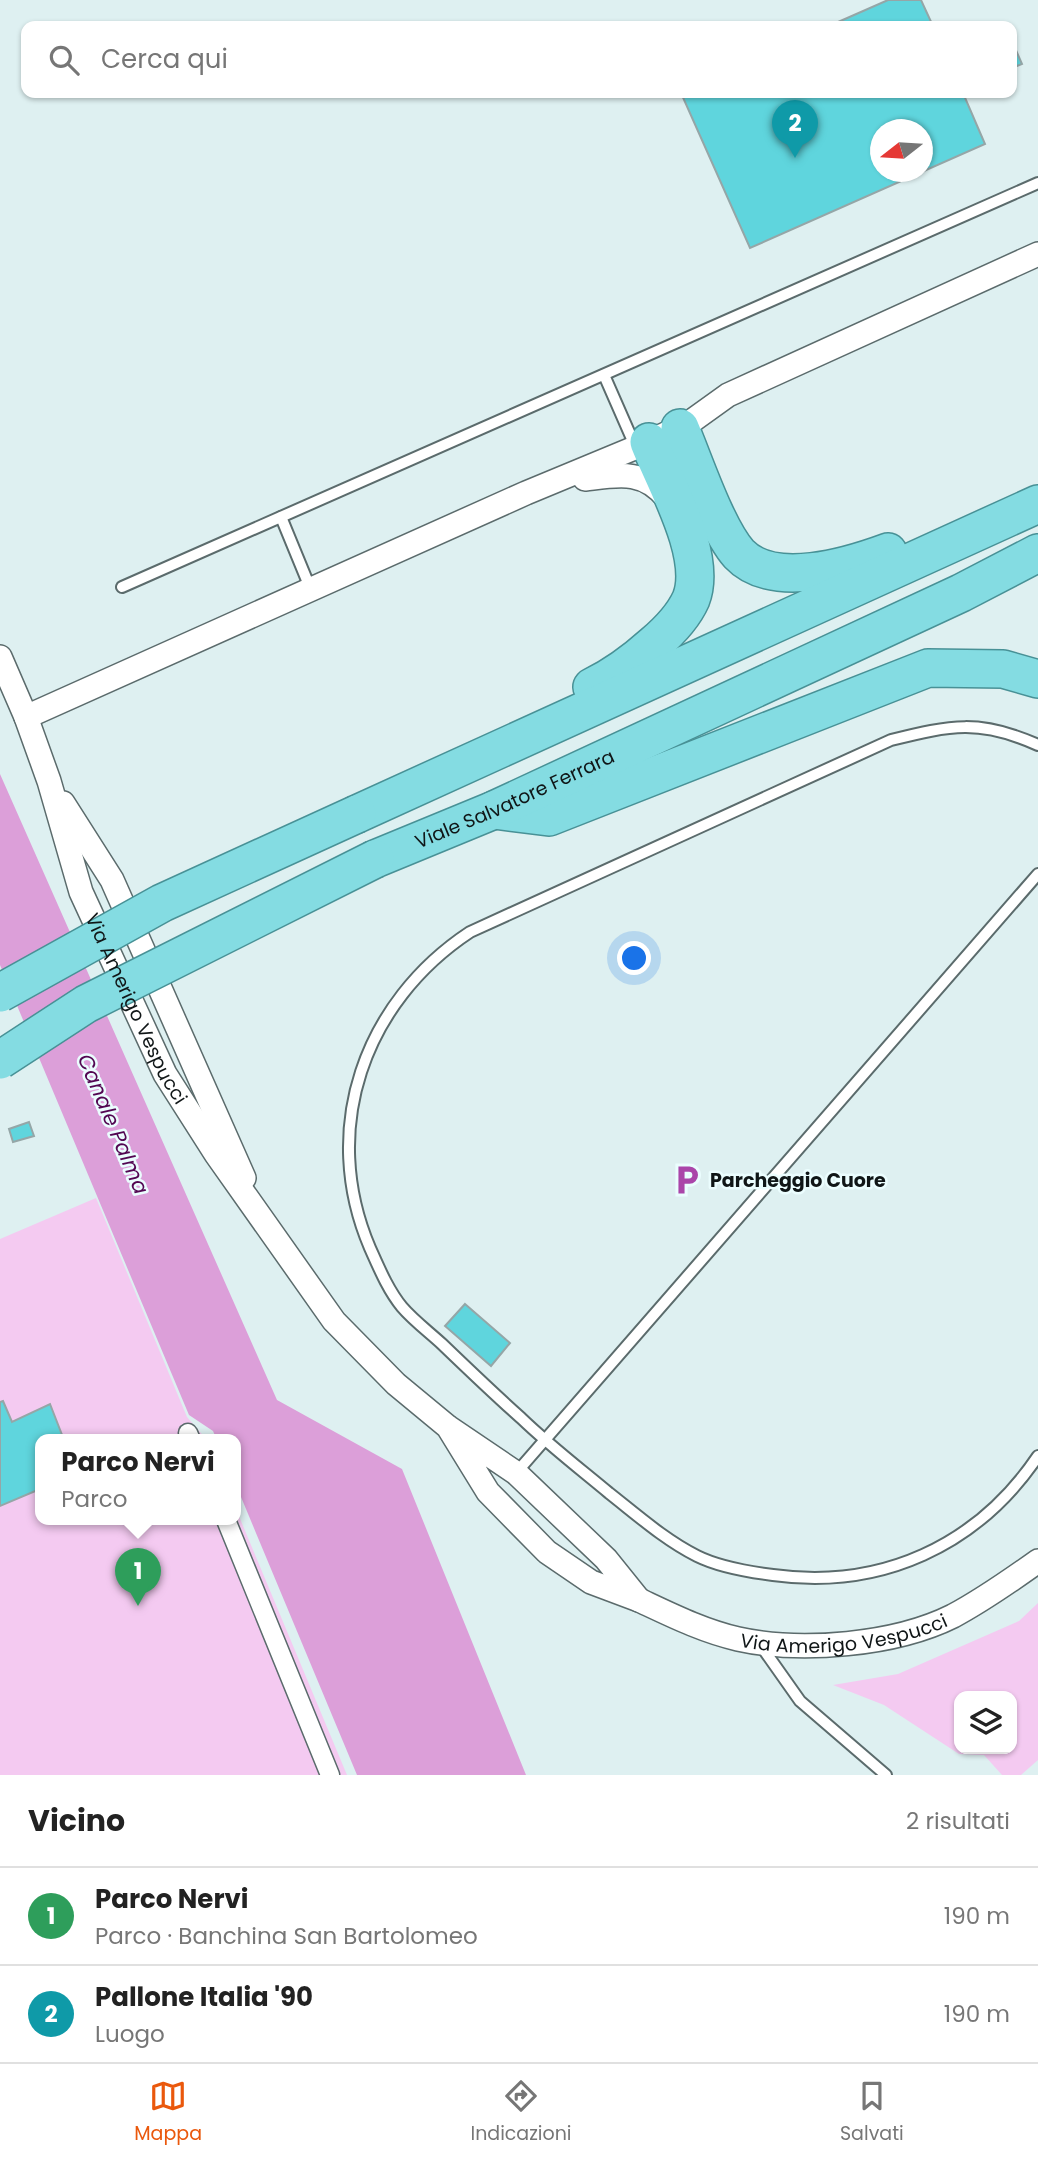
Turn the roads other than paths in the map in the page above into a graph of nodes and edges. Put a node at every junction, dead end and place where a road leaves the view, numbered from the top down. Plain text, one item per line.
1 (1038, 183) edge
2 (1038, 254) edge
3 (604, 375) junction
4 (655, 439) junction
5 (1038, 481) edge
6 (554, 482) junction
7 (1038, 505) edge
8 (675, 508) junction
9 (281, 517) junction
10 (1038, 553) edge
11 (122, 587) dead end
12 (311, 590) junction
13 (0, 657) edge
14 (1038, 679) edge
15 (26, 717) junction
16 (1038, 746) edge
17 (471, 764) junction
18 (48, 781) junction
19 (494, 810) junction
20 (1038, 874) edge
21 (0, 993) edge
22 (0, 1060) edge
23 (262, 1219) junction
24 (448, 1427) junction
25 (545, 1440) junction
26 (1038, 1456) edge
27 (516, 1473) junction
28 (228, 1525) edge
29 (1038, 1561) edge
30 (639, 1600) junction
31 (757, 1641) junction
32 (330, 1775) edge
33 (886, 1775) edge

1 - 3 lane
2 - 4 street
3 - 4 lane
3 - 9 lane
4 - 5 highway
4 - 6 street
4 - 8 highway
6 - 8 street
6 - 12 street
7 - 17 highway
8 - 17 highway
9 - 11 lane
9 - 12 lane
10 - 19 highway, Viale Salvatore Ferrara
12 - 15 street
13 - 15 street, Via Amerigo Vespucci
14 - 19 highway
15 - 18 street, Via Amerigo Vespucci
16 - 25 lane
17 - 21 highway, bridge
18 - 23 street, Via Amerigo Vespucci
18 - 23 street, Via Amerigo Vespucci
19 - 22 highway, Viale Salvatore Ferrara, bridge
20 - 25 lane
23 - 24 street, Via Amerigo Vespucci
24 - 27 street, Via Amerigo Vespucci
24 - 30 street, Via Amerigo Vespucci
25 - 26 lane
25 - 27 lane
27 - 30 street, Via Amerigo Vespucci
28 - 32 street
29 - 31 street, Via Amerigo Vespucci
30 - 31 street, Via Amerigo Vespucci
31 - 33 lane

